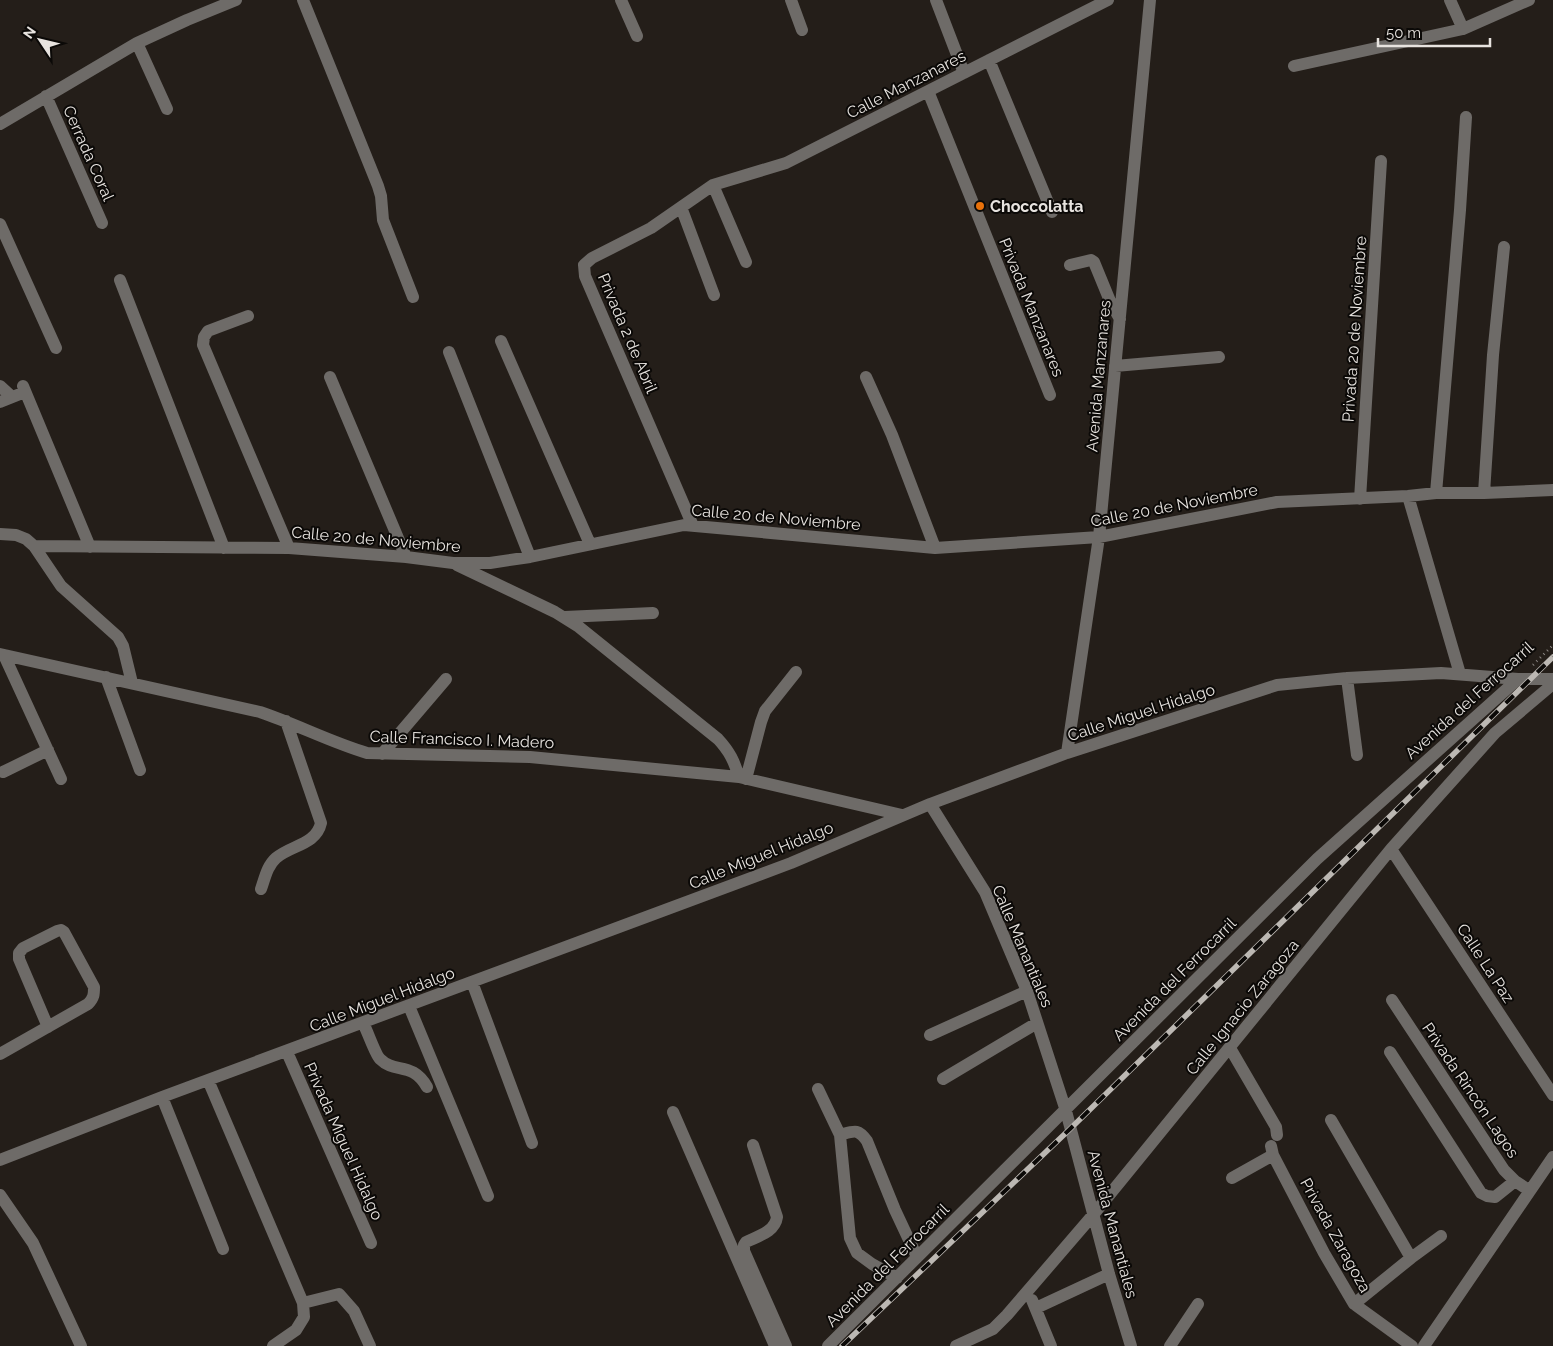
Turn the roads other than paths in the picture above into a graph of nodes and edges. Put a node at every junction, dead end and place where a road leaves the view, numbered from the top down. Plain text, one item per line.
1 (236, 0) edge
2 (302, 0) edge
3 (621, 0) edge
4 (791, 0) edge
5 (936, 0) edge
6 (1108, 0) edge
7 (1150, 0) edge
8 (1450, 0) edge
9 (1529, 0) edge
10 (1463, 29) junction
11 (802, 30) dead end
12 (637, 36) dead end
13 (137, 43) junction
14 (988, 60) junction
15 (1294, 66) dead end
16 (964, 73) junction
17 (928, 91) junction
18 (46, 96) junction
19 (167, 109) dead end
20 (1466, 117) dead end
21 (0, 124) edge
22 (1381, 161) dead end
23 (713, 185) junction
24 (681, 207) junction
25 (1052, 212) dead end
26 (102, 223) dead end
27 (0, 224) edge
28 (1504, 246) dead end
29 (746, 262) dead end
30 (1070, 265) dead end
31 (120, 280) dead end
32 (714, 295) dead end
33 (413, 297) dead end
34 (248, 316) dead end
35 (1120, 318) junction
36 (501, 341) dead end
37 (56, 348) dead end
38 (449, 352) dead end
39 (1219, 357) dead end
40 (1116, 366) junction
41 (330, 377) dead end
42 (866, 377) dead end
43 (0, 386) edge
44 (1050, 395) dead end
45 (12, 397) junction
46 (0, 402) edge
47 (1553, 490) edge
48 (1436, 493) junction
49 (1484, 493) junction
50 (1408, 496) junction
51 (1360, 499) junction
52 (693, 526) junction
53 (0, 534) edge
54 (1100, 537) junction
55 (590, 544) junction
56 (34, 546) junction
57 (90, 547) junction
58 (224, 548) junction
59 (290, 548) junction
60 (935, 548) junction
61 (406, 556) junction
62 (530, 558) junction
63 (453, 563) junction
64 (653, 613) dead end
65 (565, 617) junction
66 (2, 654) edge
67 (796, 672) dead end
68 (1460, 674) junction
69 (106, 677) junction
70 (1347, 678) junction
71 (1518, 679) junction
72 (1553, 679) edge
73 (446, 680) dead end
74 (132, 683) junction
75 (1553, 684) edge
76 (286, 721) junction
77 (48, 750) junction
78 (1067, 753) junction
79 (382, 754) junction
80 (1357, 755) dead end
81 (140, 770) dead end
82 (2, 772) dead end
83 (742, 778) junction
84 (61, 779) dead end
85 (930, 804) junction
86 (902, 815) junction
87 (1391, 849) junction
88 (262, 889) dead end
89 (472, 982) junction
90 (1027, 992) junction
91 (1392, 1000) dead end
92 (409, 1006) junction
93 (363, 1023) junction
94 (1037, 1023) junction
95 (48, 1026) junction
96 (930, 1035) dead end
97 (1230, 1048) junction
98 (287, 1052) junction
99 (1390, 1052) dead end
100 (0, 1054) edge
101 (943, 1079) dead end
102 (208, 1080) junction
103 (427, 1087) dead end
104 (818, 1089) dead end
105 (1553, 1095) edge
106 (162, 1097) junction
107 (1066, 1111) junction
108 (674, 1112) dead end
109 (1331, 1120) dead end
110 (840, 1135) junction
111 (532, 1143) dead end
112 (1274, 1145) junction
113 (753, 1146) dead end
114 (1553, 1157) edge
115 (0, 1160) edge
116 (1232, 1178) dead end
117 (1515, 1182) junction
118 (1530, 1191) junction
119 (0, 1195) edge
120 (488, 1196) dead end
121 (1093, 1215) junction
122 (1441, 1236) dead end
123 (371, 1243) dead end
124 (223, 1249) dead end
125 (917, 1258) junction
126 (1411, 1258) junction
127 (1109, 1274) junction
128 (897, 1278) junction
129 (1029, 1291) junction
130 (302, 1303) junction
131 (1198, 1304) dead end
132 (1354, 1304) junction
133 (1036, 1308) junction
134 (81, 1346) edge
135 (273, 1346) edge
136 (370, 1346) edge
137 (775, 1346) edge
138 (786, 1346) edge
139 (828, 1346) edge
140 (956, 1346) edge
141 (1051, 1346) edge
142 (1131, 1346) edge
143 (1170, 1346) edge
144 (1412, 1346) edge
145 (1424, 1346) edge

1 - 13 street
2 - 33 street
3 - 12 street
4 - 11 street
5 - 16 street
6 - 14 street, Calle Manzanares
7 - 35 street, Avenida Manzanares
8 - 10 street
9 - 10 street
10 - 15 street
13 - 18 street
13 - 19 street
14 - 16 street, Calle Manzanares
14 - 25 street
16 - 17 street, Calle Manzanares
17 - 23 street, Calle Manzanares
17 - 44 street, Privada Manzanares
18 - 21 street
18 - 26 street, Cerrada Coral
20 - 48 street
22 - 51 street, Privada 20 de Noviembre
23 - 24 street, Privada 2 de Abril
23 - 29 street
24 - 32 street
24 - 52 street, Privada 2 de Abril
27 - 37 street
28 - 49 street
30 - 35 street
31 - 58 street
34 - 59 street
35 - 40 street, Avenida Manzanares
36 - 55 street
38 - 62 street
39 - 40 street
40 - 54 street, Avenida Manzanares
41 - 61 street
42 - 60 street
43 - 45 street
45 - 46 street
45 - 57 street
47 - 49 street, Calle 20 de Noviembre
48 - 49 street, Calle 20 de Noviembre
48 - 50 street, Calle 20 de Noviembre
50 - 51 street, Calle 20 de Noviembre
50 - 68 street
51 - 54 street, Calle 20 de Noviembre
52 - 55 street, Calle 20 de Noviembre
52 - 60 street, Calle 20 de Noviembre
53 - 56 street, Calle 20 de Noviembre
54 - 60 street, Calle 20 de Noviembre
54 - 78 street, Avenida Manzanares
55 - 62 street, Calle 20 de Noviembre
56 - 57 street, Calle 20 de Noviembre
56 - 74 street
57 - 58 street, Calle 20 de Noviembre
58 - 59 street, Calle 20 de Noviembre
59 - 61 street, Calle 20 de Noviembre
61 - 63 street, Calle 20 de Noviembre
62 - 63 street, Calle 20 de Noviembre
63 - 65 street
64 - 65 street
65 - 83 street
66 - 69 street, Calle Francisco I. Madero
66 - 77 street
67 - 83 street
68 - 70 street, Calle Miguel Hidalgo
68 - 71 street, Calle Miguel Hidalgo
69 - 74 street, Calle Francisco I. Madero
69 - 81 street
70 - 78 street, Calle Miguel Hidalgo
70 - 80 street
71 - 72 street, Calle Miguel Hidalgo
71 - 107 street, Avenida del Ferrocarril
73 - 79 street
74 - 76 street, Calle Francisco I. Madero
75 - 87 street, Calle Ignacio Zaragoza
76 - 79 street, Calle Francisco I. Madero
76 - 88 street
77 - 82 street
77 - 84 street
78 - 85 street, Calle Miguel Hidalgo
79 - 83 street, Calle Francisco I. Madero
83 - 86 street, Calle Francisco I. Madero
85 - 86 street, Calle Miguel Hidalgo
85 - 90 street, Calle Manantiales
86 - 89 street, Calle Miguel Hidalgo
87 - 97 street, Calle Ignacio Zaragoza
87 - 105 street, Calle La Paz
89 - 92 street, Calle Miguel Hidalgo
89 - 111 street
90 - 94 street, Calle Manantiales
90 - 96 street
91 - 117 street, Privada Rincón Lagos
92 - 93 street, Calle Miguel Hidalgo
92 - 120 street
93 - 98 street, Calle Miguel Hidalgo
93 - 103 street
94 - 101 street
94 - 107 street, Calle Manantiales
95 - 95 street
95 - 100 street
97 - 112 street, Privada Zaragoza
97 - 121 street, Calle Ignacio Zaragoza
98 - 102 street, Calle Miguel Hidalgo
98 - 123 street, Privada Miguel Hidalgo
99 - 117 street
102 - 106 street, Calle Miguel Hidalgo
102 - 130 street
104 - 110 street
106 - 115 street, Calle Miguel Hidalgo
106 - 124 street
107 - 121 street, Avenida Manantiales
107 - 125 street, Avenida del Ferrocarril
108 - 137 street
109 - 126 street
110 - 125 street
110 - 128 street
112 - 116 street
112 - 132 street, Privada Zaragoza
113 - 138 street
114 - 118 street
117 - 118 street, Privada Rincón Lagos
118 - 145 street
119 - 134 street
121 - 127 street, Avenida Manantiales
121 - 129 street, Calle Ignacio Zaragoza
122 - 126 street
125 - 128 street, Avenida del Ferrocarril
126 - 132 street
127 - 133 street
127 - 142 street, Avenida Manantiales
128 - 139 street, Avenida del Ferrocarril
129 - 133 street
129 - 140 street, Calle Ignacio Zaragoza
130 - 135 street
130 - 136 street
131 - 143 street
132 - 144 street, Privada Zaragoza
133 - 141 street

